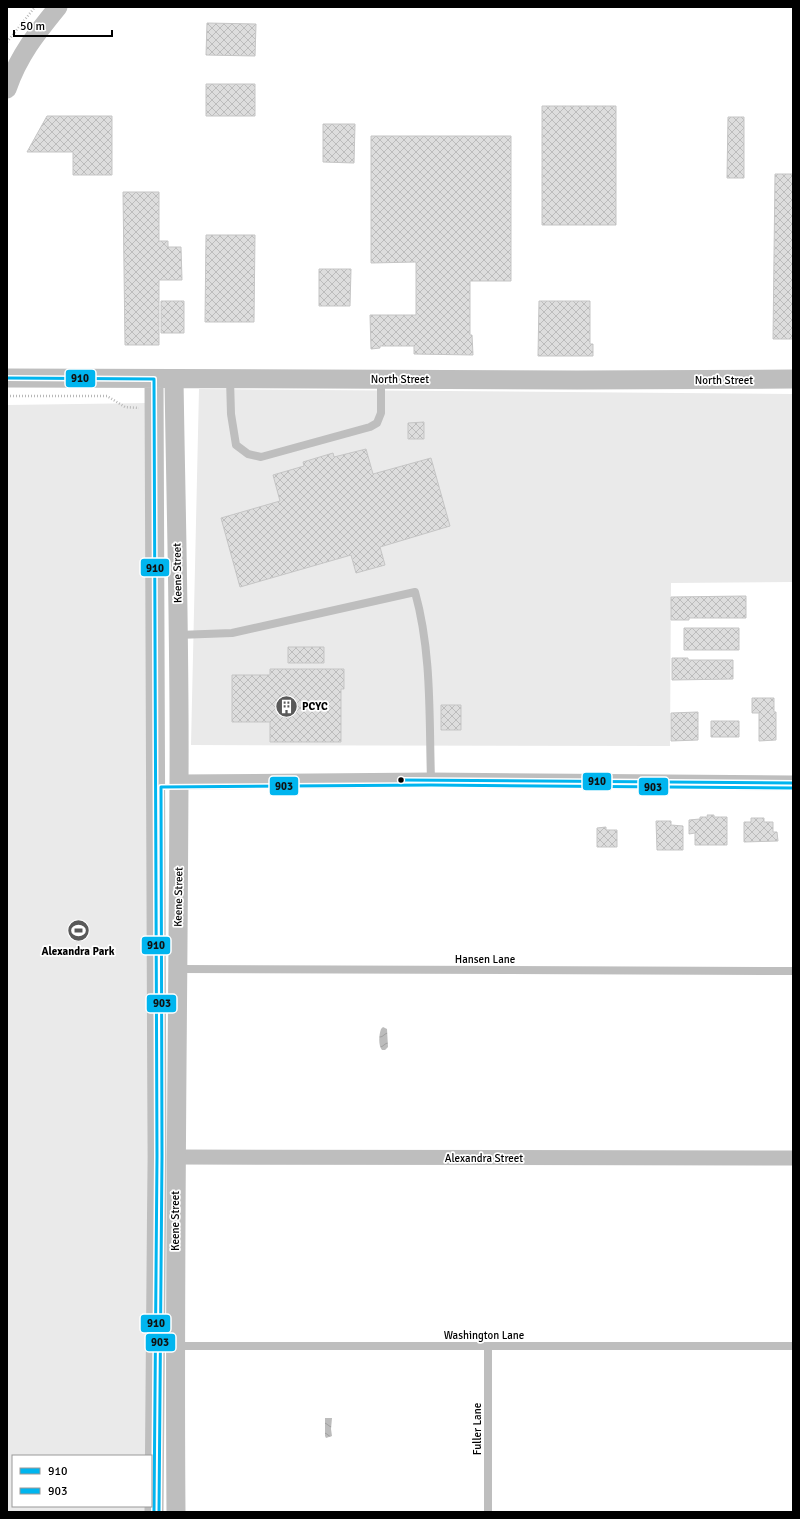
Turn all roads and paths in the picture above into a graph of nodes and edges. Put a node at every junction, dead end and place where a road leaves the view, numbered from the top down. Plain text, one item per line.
1 (35, 7) edge
2 (58, 7) edge
3 (7, 42) edge
4 (7, 89) edge
5 (7, 378) edge
6 (154, 379) junction
7 (174, 379) junction
8 (230, 379) junction
9 (381, 379) junction
10 (793, 380) edge
11 (7, 396) edge
12 (143, 408) dead end
13 (178, 635) junction
14 (431, 780) junction
15 (156, 782) junction
16 (179, 782) junction
17 (793, 783) edge
18 (177, 969) junction
19 (793, 971) edge
20 (166, 1156) junction
21 (793, 1158) edge
22 (175, 1346) junction
23 (488, 1346) junction
24 (793, 1346) edge
25 (154, 1512) edge
26 (176, 1512) edge
27 (488, 1512) edge

1 - 3 path
2 - 4 street
5 - 6 street, North Street
6 - 7 street, North Street
6 - 15 street, Keene Street
7 - 8 street, North Street
7 - 13 street, Keene Street
8 - 9 street, North Street
8 - 9 lane
9 - 10 street, North Street
11 - 12 path
13 - 14 lane
13 - 16 street, Keene Street
14 - 16 street
14 - 17 street
15 - 16 street
15 - 20 street, Keene Street
16 - 18 street, Keene Street
18 - 19 lane, Hansen Lane
18 - 20 street, Keene Street
20 - 21 street, Alexandra Street
20 - 22 street, Keene Street
20 - 25 street, Keene Street
22 - 23 lane, Washington Lane
22 - 26 street, Keene Street
23 - 24 lane, Washington Lane
23 - 27 lane, Fuller Lane

